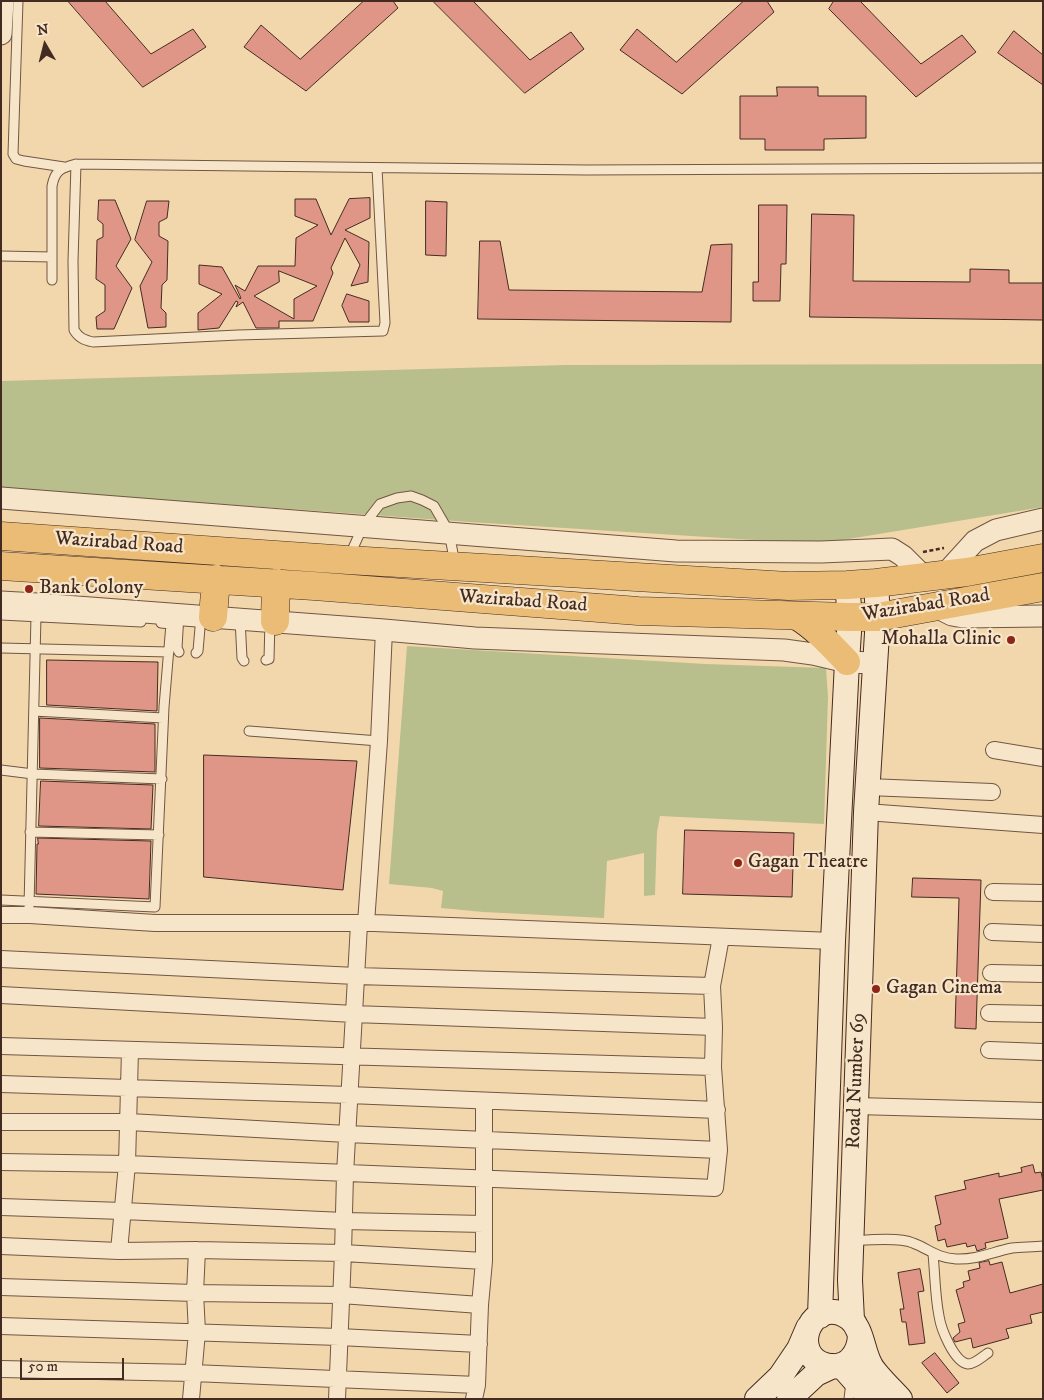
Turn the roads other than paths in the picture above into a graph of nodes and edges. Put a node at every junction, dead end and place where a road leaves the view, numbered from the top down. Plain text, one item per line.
1 (3, 1) edge
2 (18, 1) edge
3 (1, 27) edge
4 (1, 34) edge
5 (76, 164) junction
6 (64, 167) junction
7 (377, 168) junction
8 (1043, 168) edge
9 (1, 256) edge
10 (52, 257) junction
11 (52, 280) dead end
12 (1, 498) edge
13 (1043, 519) edge
14 (363, 526) junction
15 (449, 532) junction
16 (1, 536) edge
17 (1043, 558) edge
18 (348, 560) junction
19 (1, 566) edge
20 (456, 567) junction
21 (934, 575) junction
22 (216, 580) junction
23 (276, 583) junction
24 (876, 583) junction
25 (847, 585) junction
26 (1043, 587) edge
27 (1, 602) edge
28 (934, 606) junction
29 (178, 614) junction
30 (1, 615) edge
31 (36, 616) junction
32 (207, 616) junction
33 (796, 616) junction
34 (1043, 616) edge
35 (850, 617) junction
36 (878, 617) junction
37 (240, 619) junction
38 (273, 621) junction
39 (384, 630) junction
40 (1, 648) edge
41 (35, 650) junction
42 (169, 652) junction
43 (179, 652) dead end
44 (196, 652) dead end
45 (266, 660) dead end
46 (244, 661) dead end
47 (846, 662) junction
48 (874, 663) junction
49 (34, 711) junction
50 (164, 718) junction
51 (249, 731) dead end
52 (379, 741) junction
53 (994, 750) dead end
54 (1043, 758) edge
55 (1, 770) edge
56 (33, 774) junction
57 (162, 779) junction
58 (868, 787) junction
59 (992, 792) dead end
60 (866, 812) junction
61 (1043, 825) edge
62 (30, 832) junction
63 (159, 835) junction
64 (993, 892) dead end
65 (1043, 894) edge
66 (1, 900) edge
67 (29, 908) junction
68 (1, 915) edge
69 (362, 923) junction
70 (992, 932) dead end
71 (1043, 934) edge
72 (721, 937) junction
73 (833, 941) junction
74 (1, 959) edge
75 (991, 973) dead end
76 (1043, 974) edge
77 (356, 976) junction
78 (712, 986) junction
79 (1, 995) edge
80 (989, 1013) dead end
81 (354, 1014) junction
82 (1043, 1014) edge
83 (714, 1027) junction
84 (1, 1046) edge
85 (130, 1050) junction
86 (989, 1050) dead end
87 (1043, 1052) edge
88 (351, 1056) junction
89 (713, 1066) junction
90 (1, 1084) edge
91 (129, 1088) junction
92 (349, 1095) junction
93 (484, 1101) junction
94 (856, 1106) junction
95 (717, 1110) junction
96 (1043, 1111) edge
97 (1, 1122) edge
98 (128, 1122) junction
99 (347, 1134) junction
100 (484, 1140) junction
101 (718, 1150) junction
102 (1, 1162) edge
103 (127, 1164) junction
104 (345, 1174) junction
105 (484, 1178) junction
106 (1, 1207) edge
107 (123, 1211) junction
108 (344, 1221) junction
109 (484, 1224) junction
110 (852, 1241) junction
111 (1, 1246) edge
112 (1043, 1246) edge
113 (197, 1250) junction
114 (120, 1251) junction
115 (343, 1253) junction
116 (933, 1254) junction
117 (484, 1261) junction
118 (1, 1287) edge
119 (195, 1294) junction
120 (341, 1295) junction
121 (480, 1305) junction
122 (814, 1321) junction
123 (1, 1326) edge
124 (856, 1328) junction
125 (197, 1332) junction
126 (339, 1337) junction
127 (478, 1344) junction
128 (988, 1352) dead end
129 (1, 1369) edge
130 (193, 1373) junction
131 (844, 1377) edge
132 (338, 1379) junction
133 (475, 1392) edge
134 (191, 1399) edge
135 (337, 1399) edge
136 (757, 1399) edge
137 (789, 1399) edge
138 (871, 1399) edge
139 (900, 1399) edge

1 - 3 street
2 - 6 lane
3 - 4 street
5 - 6 lane
5 - 7 lane
5 - 7 lane
6 - 10 lane
7 - 8 lane
9 - 10 lane
10 - 11 lane
12 - 14 street
13 - 21 street
14 - 15 street
14 - 15 lane
14 - 18 lane
15 - 20 lane
15 - 21 street
16 - 18 highway, Wazirabad Road
17 - 21 highway, Wazirabad Road
18 - 20 highway, Wazirabad Road
19 - 22 highway, Wazirabad Road
20 - 25 highway, Wazirabad Road
21 - 24 highway, Wazirabad Road
22 - 23 highway, Wazirabad Road
22 - 32 highway
23 - 33 highway, Wazirabad Road
23 - 38 highway
24 - 25 highway, Wazirabad Road
24 - 36 main road, Road Number 69
25 - 35 main road, Road Number 69
26 - 28 highway, Wazirabad Road
27 - 29 street
28 - 34 street
28 - 36 highway, Wazirabad Road
29 - 32 street
29 - 43 lane
30 - 31 lane
31 - 41 lane
31 - 42 lane
32 - 37 street
32 - 44 lane
33 - 35 highway, Wazirabad Road
33 - 47 main road
35 - 36 highway, Wazirabad Road
35 - 47 main road, Road Number 69
36 - 48 main road, Road Number 69
37 - 38 street
37 - 46 lane
38 - 39 street
38 - 45 lane
39 - 47 street
39 - 52 street
40 - 41 lane
41 - 42 lane
41 - 49 lane
42 - 50 lane
47 - 48 street
47 - 73 main road, Road Number 69
48 - 58 main road, Road Number 69
49 - 50 lane
49 - 56 lane
50 - 57 lane
51 - 52 lane
52 - 69 street
53 - 54 street
55 - 56 lane
56 - 57 lane
56 - 62 lane
57 - 63 lane
58 - 59 street
58 - 60 main road, Road Number 69
60 - 61 street
60 - 94 main road, Road Number 69
62 - 63 lane
62 - 67 lane
63 - 67 lane
64 - 65 street
66 - 67 lane
67 - 68 street
67 - 69 street
69 - 72 street
69 - 77 street
70 - 71 street
72 - 73 street
72 - 78 street
73 - 122 main road, Road Number 69
74 - 77 street
75 - 76 street
77 - 78 street
77 - 81 street
78 - 83 street
79 - 81 street
80 - 82 street
81 - 83 street
81 - 88 street
83 - 89 street
84 - 85 street
85 - 88 street
85 - 91 street
86 - 87 street
88 - 89 street
88 - 92 street
89 - 95 street
90 - 91 street
91 - 92 street
91 - 98 street
92 - 93 street
92 - 99 street
93 - 95 street
93 - 100 street
94 - 96 street
94 - 110 main road, Road Number 69
95 - 101 street
97 - 98 street
98 - 99 street
98 - 103 street
99 - 100 street
99 - 104 street
100 - 101 street
100 - 105 street
101 - 105 street
102 - 103 street
103 - 104 street
103 - 107 street
104 - 105 street
104 - 108 street
105 - 109 street
106 - 107 street
107 - 108 street
107 - 114 street
108 - 109 street
108 - 115 street
109 - 117 street
110 - 116 lane
110 - 124 main road, Road Number 69
111 - 114 street
112 - 116 lane
113 - 114 street
113 - 115 street
113 - 119 street
115 - 117 street
115 - 120 street
116 - 128 lane
117 - 121 street
118 - 119 street
119 - 120 street
119 - 125 street
120 - 121 street
120 - 126 street
121 - 127 street
122 - 124 main road
122 - 131 main road
122 - 136 main road
123 - 125 street
124 - 131 main road
124 - 139 main road
125 - 126 street
125 - 130 street
126 - 127 street
126 - 132 street
127 - 133 street
129 - 130 street
130 - 132 street
130 - 134 street
131 - 137 main road
131 - 138 main road
132 - 133 street
132 - 135 street

